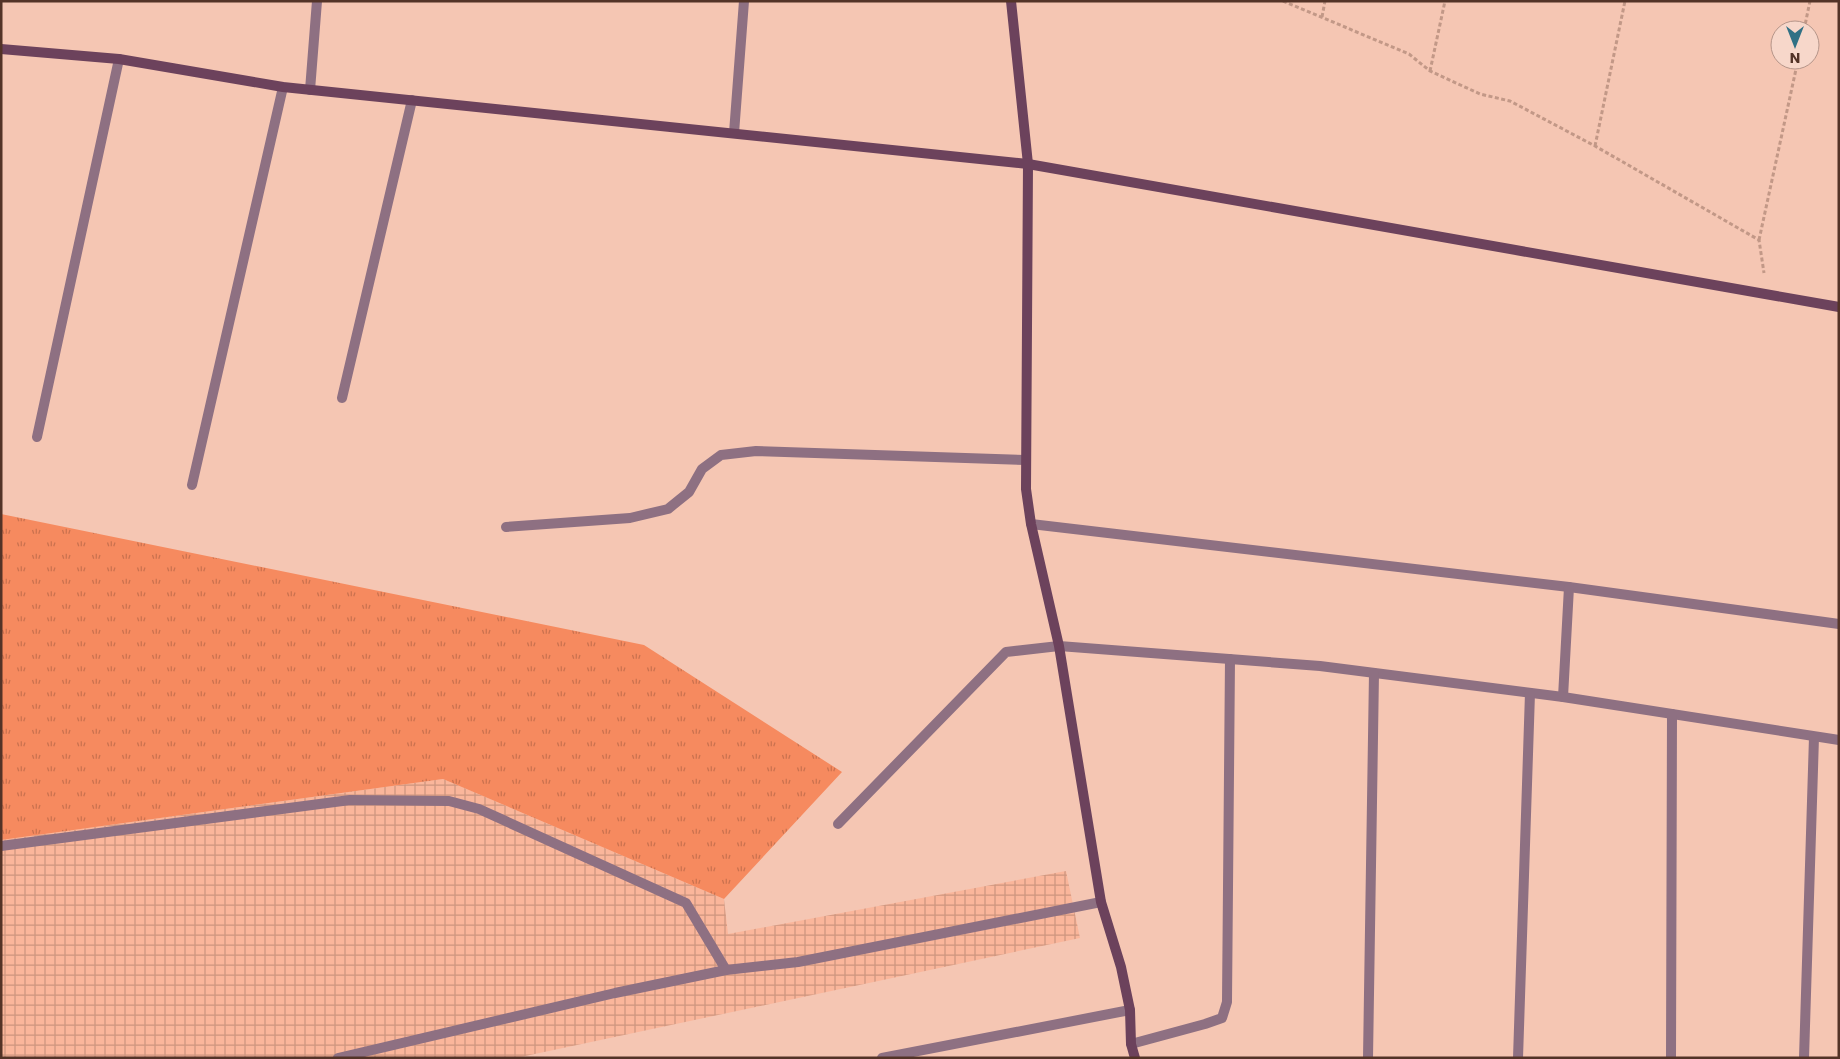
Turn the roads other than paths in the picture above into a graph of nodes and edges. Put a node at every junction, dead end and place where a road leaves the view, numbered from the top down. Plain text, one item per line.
1 (317, 1) edge
2 (744, 1) edge
3 (1011, 1) edge
4 (1, 49) edge
5 (119, 58) junction
6 (283, 87) junction
7 (310, 90) junction
8 (412, 100) junction
9 (734, 133) junction
10 (1028, 164) junction
11 (1839, 307) edge
12 (342, 398) dead end
13 (37, 437) dead end
14 (1026, 460) junction
15 (192, 485) dead end
16 (1031, 524) junction
17 (506, 527) dead end
18 (1569, 587) junction
19 (1839, 624) edge
20 (1059, 646) junction
21 (1230, 659) junction
22 (1374, 674) junction
23 (1530, 693) junction
24 (1563, 698) junction
25 (1672, 714) junction
26 (1814, 737) junction
27 (1839, 740) edge
28 (838, 824) dead end
29 (1, 846) edge
30 (1101, 902) junction
31 (726, 970) junction
32 (1130, 1010) junction
33 (1131, 1044) junction
34 (338, 1058) edge
35 (882, 1058) edge
36 (1134, 1058) edge
37 (1368, 1058) edge
38 (1518, 1058) edge
39 (1671, 1058) edge
40 (1804, 1058) edge

1 - 7 street
2 - 9 street
3 - 10 street
4 - 5 street
5 - 6 street
5 - 13 street
6 - 7 street
6 - 15 street
7 - 8 street
8 - 9 street
8 - 12 street
9 - 10 street
10 - 11 street
10 - 14 street
14 - 16 street
14 - 17 street
16 - 18 street
16 - 20 street
18 - 19 street
18 - 24 street
20 - 21 street
20 - 28 street
20 - 30 street
21 - 22 street
21 - 33 street
22 - 23 street
22 - 37 street
23 - 24 street
23 - 38 street
24 - 25 street
25 - 26 street
25 - 39 street
26 - 27 street
26 - 40 street
29 - 31 street
30 - 31 street
30 - 32 street
31 - 34 street
32 - 33 street
32 - 35 street
33 - 36 street

